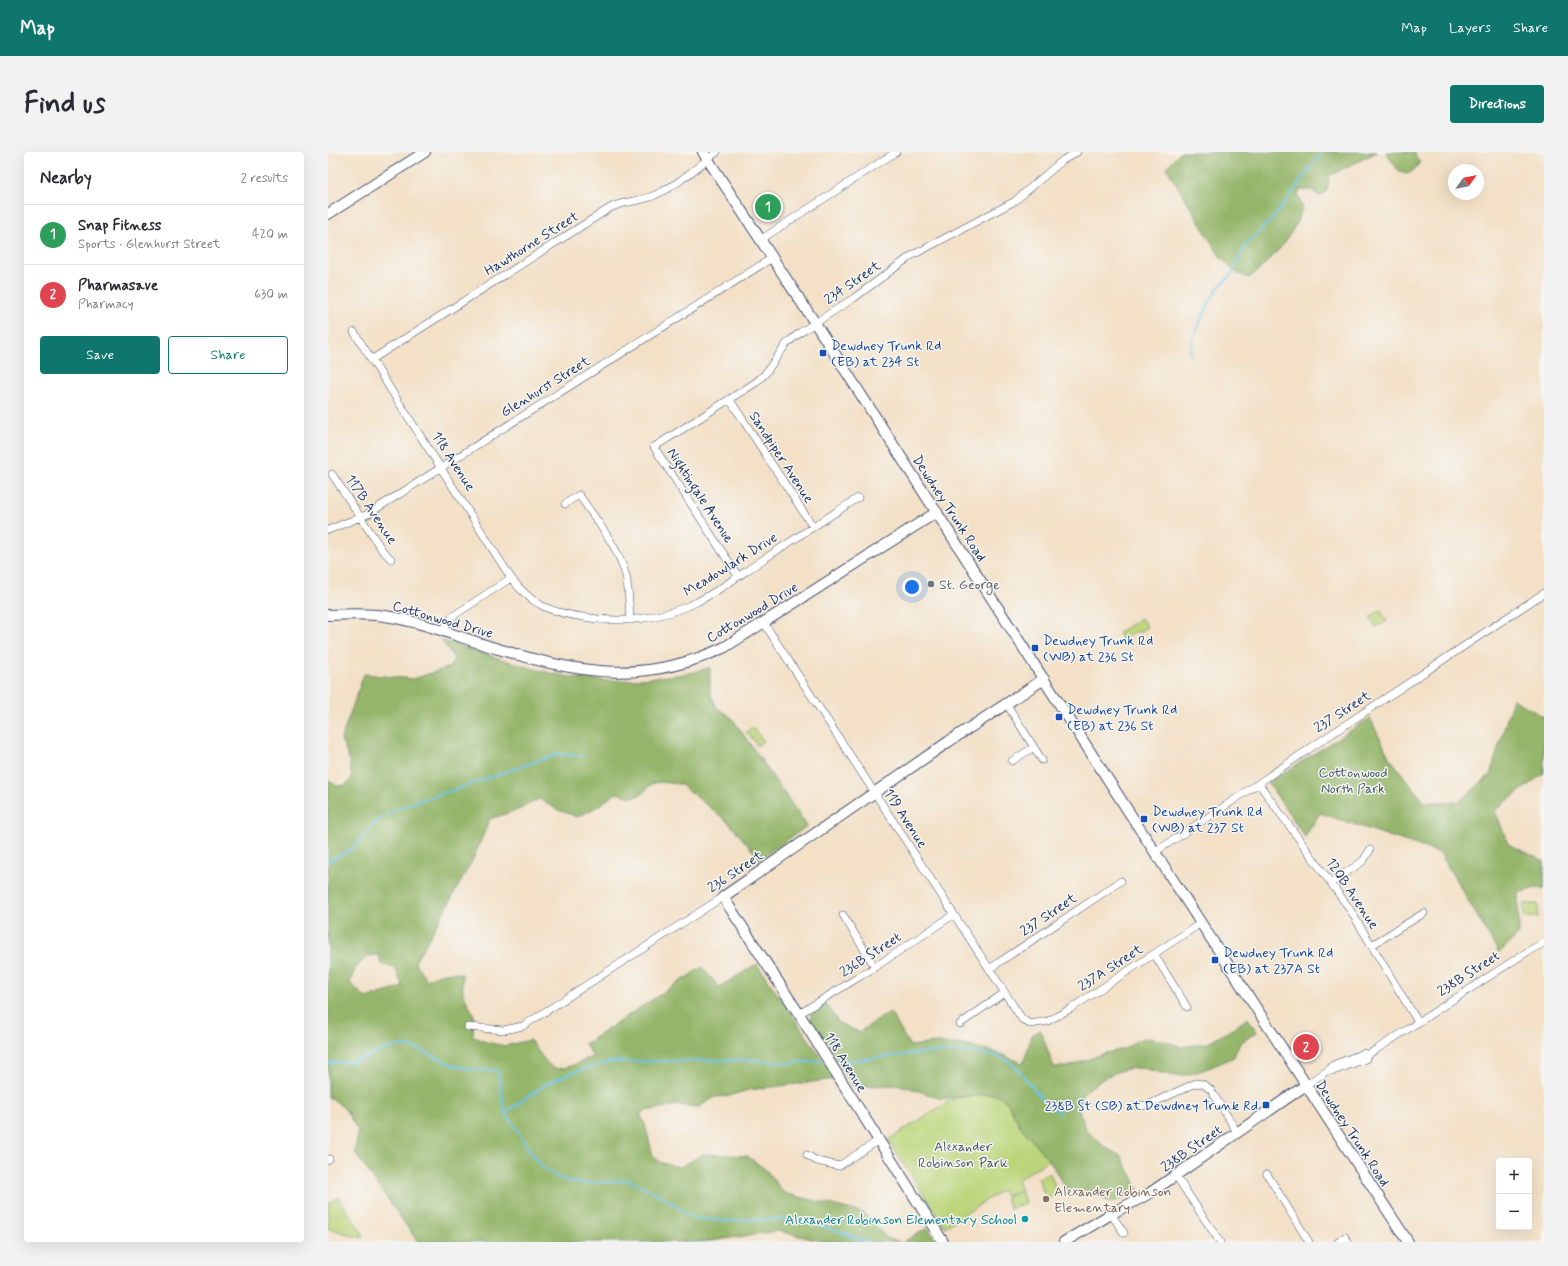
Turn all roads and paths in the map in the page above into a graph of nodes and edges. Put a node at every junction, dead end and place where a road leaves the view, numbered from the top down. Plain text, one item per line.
1 (425, 152) edge
2 (717, 152) edge
3 (896, 152) edge
4 (1077, 152) edge
5 (705, 156) edge
6 (328, 214) edge
7 (760, 240) junction
8 (772, 258) junction
9 (815, 323) junction
10 (354, 332) dead end
11 (371, 360) junction
12 (730, 400) junction
13 (654, 447) joint
14 (441, 468) junction
15 (332, 474) dead end
16 (858, 498) dead end
17 (565, 504) dead end
18 (936, 512) junction
19 (360, 517) junction
20 (812, 527) junction
21 (328, 530) edge
22 (391, 559) dead end
23 (738, 576) junction
24 (511, 578) junction
25 (1544, 593) edge
26 (534, 602) joint
27 (328, 615) edge
28 (630, 620) junction
29 (764, 623) junction
30 (442, 631) junction
31 (1044, 679) junction
32 (1006, 703) junction
33 (1034, 747) junction
34 (1042, 760) dead end
35 (1012, 761) dead end
36 (1259, 784) junction
37 (874, 793) junction
38 (1370, 850) dead end
39 (1155, 852) junction
40 (1121, 880) dead end
41 (1331, 883) junction
42 (723, 897) junction
43 (1424, 913) dead end
44 (843, 915) dead end
45 (953, 915) junction
46 (1201, 923) junction
47 (1544, 943) edge
48 (1372, 946) junction
49 (1154, 954) junction
50 (875, 967) junction
51 (989, 969) junction
52 (1004, 993) junction
53 (1187, 1006) dead end
54 (800, 1014) junction
55 (1418, 1022) junction
56 (960, 1024) dead end
57 (1030, 1024) joint
58 (468, 1027) dead end
59 (1306, 1085) junction
60 (1137, 1106) dead end
61 (1237, 1132) junction
62 (879, 1140) junction
63 (807, 1155) dead end
64 (1267, 1174) dead end
65 (1176, 1176) junction
66 (1111, 1214) junction
67 (1124, 1233) dead end
68 (1347, 1240) edge
69 (943, 1242) edge
70 (1064, 1242) edge
71 (1220, 1242) edge
72 (1309, 1242) edge
73 (1338, 1242) edge
74 (1408, 1242) edge

1 - 6 street
2 - 5 street, Hawthorne Street
3 - 7 street
4 - 9 street, 234 Street
5 - 7 street, Dewdney Trunk Road
5 - 11 street, Hawthorne Street
7 - 8 street, Dewdney Trunk Road
8 - 9 street, Dewdney Trunk Road
8 - 14 street, Glenhurst Street
9 - 12 street, 234 Street
9 - 18 street, Dewdney Trunk Road
10 - 11 street, 118 Avenue
11 - 14 street, 118 Avenue
12 - 13 street, 234 Street
12 - 20 street, Sandpiper Avenue
13 - 23 street, Nightingale Avenue
14 - 19 street, Glenhurst Street
14 - 24 street, 118 Avenue
15 - 19 street, 117B Avenue
16 - 20 street, Meadowlark Drive
17 - 28 street
18 - 29 street, Cottonwood Drive
18 - 31 street, Dewdney Trunk Road
19 - 21 street, Glenhurst Street
19 - 22 street, 117B Avenue
20 - 23 street, Meadowlark Drive
23 - 28 street, Meadowlark Drive
24 - 26 street, 118 Avenue
24 - 30 street
25 - 36 street, 237 Street
26 - 28 street, Meadowlark Drive
27 - 30 street, Cottonwood Drive
29 - 30 street, Cottonwood Drive
29 - 37 street, 119 Avenue
31 - 32 street, 236 Street
31 - 39 street, Dewdney Trunk Road
32 - 33 street
32 - 37 street, 236 Street
33 - 34 street
33 - 35 street
36 - 39 street, 237 Street
36 - 41 street, 120B Avenue
37 - 42 street, 236 Street
37 - 45 street, 119 Avenue
38 - 41 street
39 - 46 street, Dewdney Trunk Road
40 - 51 street, 237 Street
41 - 48 street, 120B Avenue
42 - 54 street, 118 Avenue
42 - 58 street, 236 Street
43 - 48 street
44 - 50 street
45 - 50 street, 236B Street
45 - 51 street, 119 Avenue
46 - 49 street, 237A Street
46 - 59 street, Dewdney Trunk Road
47 - 55 street, 238B Street
48 - 55 street, 120B Avenue
49 - 53 street
49 - 57 street, 237A Street
50 - 54 street, 236B Street
51 - 52 street, 119 Avenue
52 - 56 street
52 - 57 street, 119 Avenue
54 - 62 street, 118 Avenue
55 - 59 street, 238B Street
59 - 61 street, 238B Street
59 - 74 street, Dewdney Trunk Road
60 - 61 street
61 - 65 street, 238B Street
62 - 63 street
62 - 69 street, 118 Avenue
64 - 72 street
65 - 66 street, 238B Street
65 - 71 street
66 - 67 street
66 - 70 street, 238B Street
68 - 73 street

